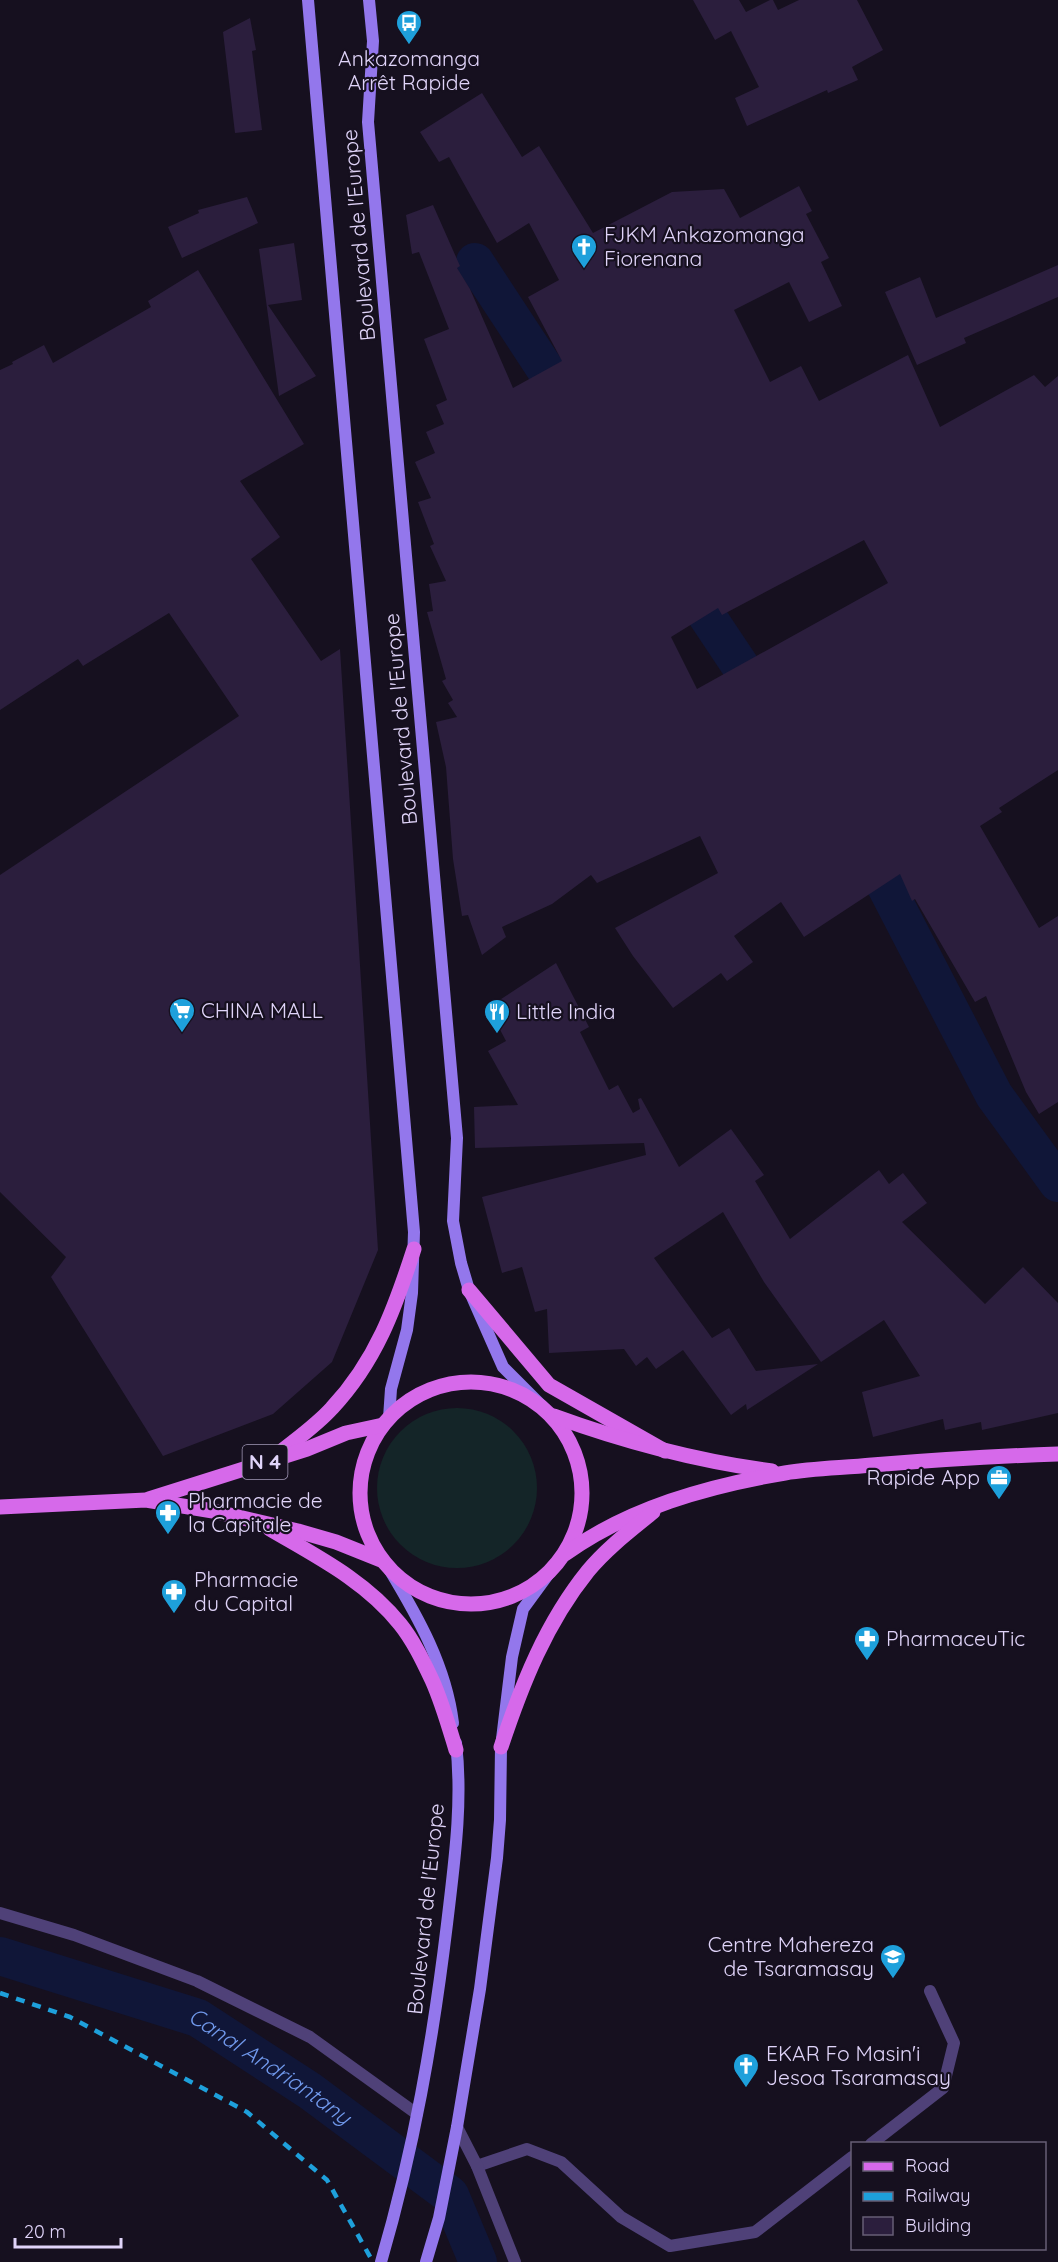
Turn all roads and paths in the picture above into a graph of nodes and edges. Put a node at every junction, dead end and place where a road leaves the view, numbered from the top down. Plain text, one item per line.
1 (308, 0) edge
2 (369, 0) edge
3 (414, 1248) junction
4 (470, 1290) junction
5 (550, 1413) junction
6 (386, 1422) junction
7 (665, 1450) junction
8 (1058, 1454) edge
9 (272, 1459) junction
10 (787, 1472) junction
11 (146, 1500) junction
12 (664, 1503) junction
13 (0, 1507) edge
14 (258, 1521) junction
15 (558, 1562) junction
16 (385, 1564) junction
17 (501, 1747) junction
18 (456, 1750) junction
19 (0, 1913) edge
20 (930, 1991) dead end
21 (417, 2114) junction
22 (457, 2127) junction
23 (874, 2142) edge
24 (851, 2158) edge
25 (477, 2166) junction
26 (381, 2262) edge
27 (426, 2262) edge
28 (515, 2262) edge

1 - 3 main road, Boulevard de l'Europe
2 - 4 main road, Boulevard de l'Europe
3 - 6 main road, Boulevard de l'Europe
3 - 9 main road
4 - 5 main road, Boulevard de l'Europe
4 - 7 main road
5 - 6 main road
5 - 7 main road
5 - 15 main road
6 - 9 main road, N 4
6 - 16 main road
7 - 10 main road
8 - 10 main road
9 - 11 main road, N 4
10 - 12 main road
11 - 13 main road, N 4
11 - 14 main road, N 4
12 - 15 main road
12 - 17 main road
14 - 16 main road, N 4
14 - 18 main road
15 - 16 main road
15 - 17 main road
16 - 18 main road, Boulevard de l'Europe
17 - 22 main road
18 - 21 main road, Boulevard de l'Europe
19 - 21 street
20 - 23 street
21 - 26 main road, Boulevard de l'Europe
22 - 25 street
22 - 27 main road
24 - 25 street
25 - 28 street

